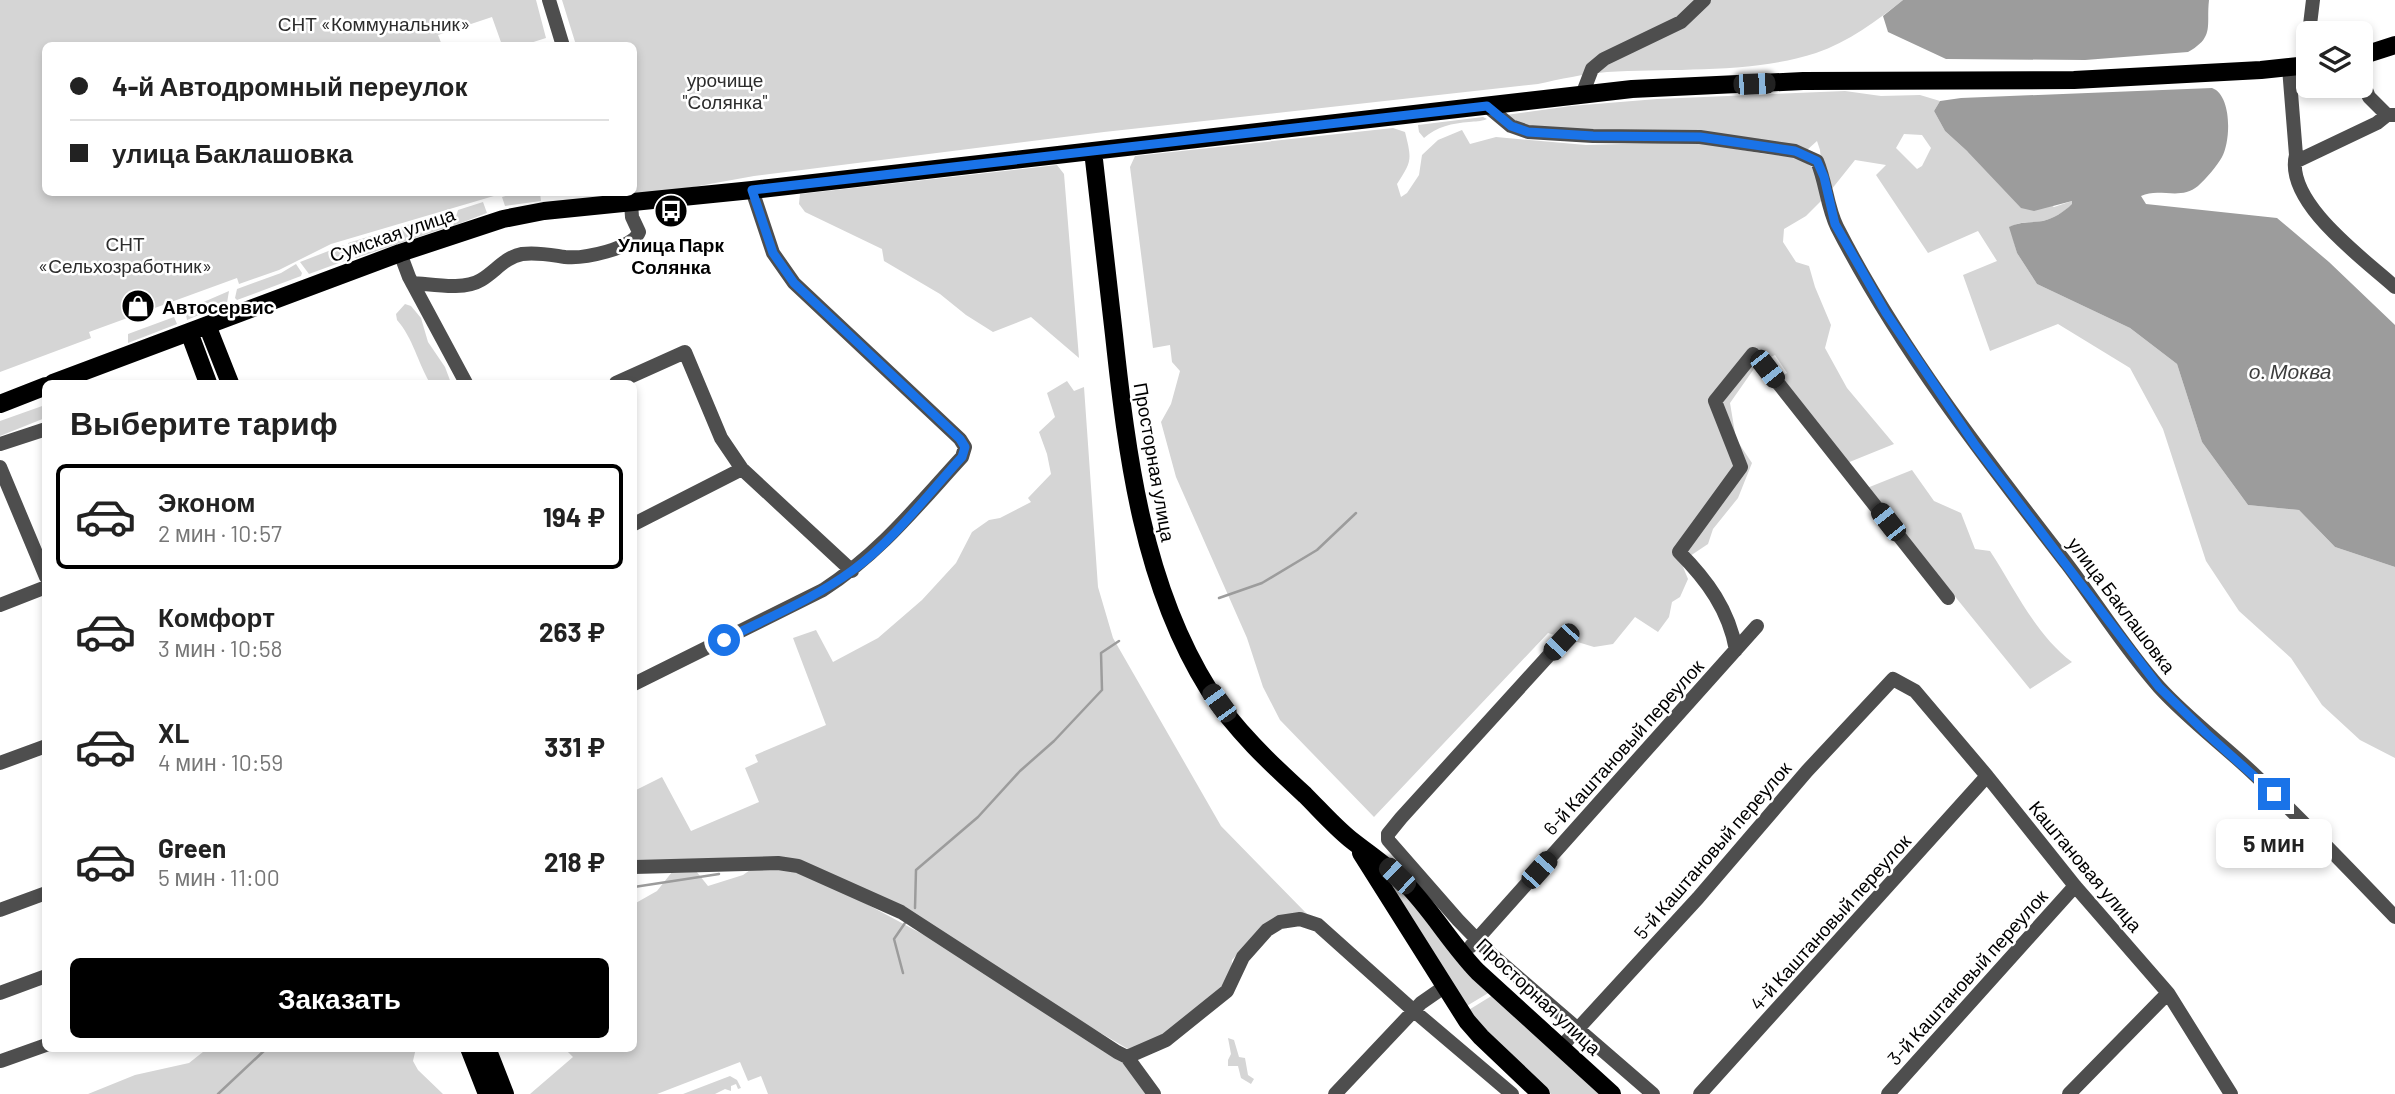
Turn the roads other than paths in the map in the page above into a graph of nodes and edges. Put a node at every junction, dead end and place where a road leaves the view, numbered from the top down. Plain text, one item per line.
1 (549, 0) edge
2 (1704, 0) edge
3 (2313, 0) edge
4 (2310, 21) edge
5 (562, 42) edge
6 (2395, 45) edge
7 (2373, 52) edge
8 (2296, 66) edge
9 (1582, 94) junction
10 (2299, 98) edge
11 (2370, 98) edge
12 (1487, 106) junction
13 (2391, 115) edge
14 (1093, 151) junction
15 (2295, 162) junction
16 (757, 189) junction
17 (603, 199) edge
18 (631, 203) junction
19 (400, 253) junction
20 (412, 283) junction
21 (2395, 287) edge
22 (207, 325) junction
23 (189, 332) junction
24 (61, 380) edge
25 (207, 380) edge
26 (229, 380) edge
27 (464, 380) edge
28 (623, 380) edge
29 (42, 388) edge
30 (0, 404) edge
31 (42, 430) edge
32 (0, 444) edge
33 (0, 467) edge
34 (742, 469) junction
35 (637, 522) edge
36 (42, 567) edge
37 (852, 571) junction
38 (42, 589) edge
39 (1948, 598) dead end
40 (0, 605) edge
41 (1757, 626) dead end
42 (1561, 642) dead end
43 (1736, 650) junction
44 (1893, 679) joint
45 (637, 683) edge
46 (42, 747) edge
47 (0, 763) edge
48 (1987, 776) junction
49 (637, 867) edge
50 (1390, 882) junction
51 (2074, 886) junction
52 (42, 894) edge
53 (0, 910) edge
54 (2395, 917) edge
55 (1476, 939) junction
56 (1462, 955) junction
57 (42, 977) edge
58 (1444, 987) junction
59 (0, 993) edge
60 (2168, 993) junction
61 (1414, 1011) junction
62 (1579, 1027) junction
63 (42, 1046) edge
64 (1562, 1046) junction
65 (471, 1052) edge
66 (489, 1052) edge
67 (1127, 1057) junction
68 (1, 1061) edge
69 (487, 1094) edge
70 (505, 1094) edge
71 (1154, 1094) edge
72 (1335, 1094) edge
73 (1512, 1094) edge
74 (1541, 1094) edge
75 (1612, 1094) edge
76 (1653, 1094) edge
77 (1700, 1094) edge
78 (1888, 1094) edge
79 (2069, 1094) edge
80 (2231, 1094) edge

1 - 5 street
2 - 9 street
3 - 4 street
6 - 7 main road
8 - 9 main road, Сумская улица
9 - 12 main road, Сумская улица
10 - 15 street
11 - 13 street
12 - 14 main road, Сумская улица
12 - 54 street, улица Баклашовка
13 - 15 street
14 - 16 main road, Сумская улица
14 - 50 main road, Просторная улица
15 - 21 street
16 - 18 main road, Сумская улица
16 - 37 street
17 - 18 main road, Сумская улица
17 - 19 main road, Сумская улица
18 - 20 street
19 - 20 street
19 - 22 main road, Сумская улица
20 - 27 street
22 - 23 main road, Сумская улица
22 - 26 main road
23 - 24 main road, Сумская улица
23 - 25 main road
28 - 34 street
29 - 30 main road
31 - 32 street
33 - 36 street
34 - 35 street
34 - 37 street
37 - 45 street
38 - 40 street
39 - 43 street
41 - 43 street, 6-й Каштановый переулок
42 - 55 street
43 - 55 street, 6-й Каштановый переулок
44 - 48 street, Каштановая улица
44 - 62 street, 5-й Каштановый переулок
46 - 47 street
48 - 51 street, Каштановая улица
48 - 77 street, 4-й Каштановый переулок
49 - 67 street
50 - 56 main road, Просторная улица
50 - 58 main road, Просторная улица
51 - 60 street, Каштановая улица
51 - 78 street, 3-й Каштановый переулок
52 - 53 street
55 - 56 street, 6-й Каштановый переулок
55 - 62 street
56 - 64 main road, Просторная улица
57 - 59 street
58 - 61 street
58 - 74 main road, Просторная улица
60 - 79 street
60 - 80 street, Каштановая улица
61 - 67 street
61 - 72 street
61 - 73 street
62 - 64 street, 5-й Каштановый переулок
62 - 76 street
63 - 68 street
64 - 75 main road, Просторная улица
65 - 69 main road
66 - 70 main road
67 - 71 street

